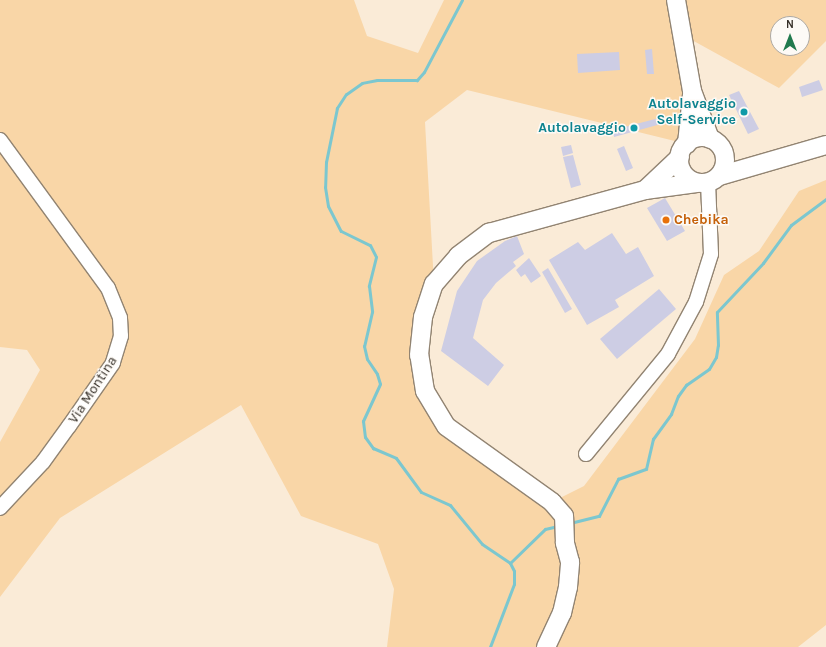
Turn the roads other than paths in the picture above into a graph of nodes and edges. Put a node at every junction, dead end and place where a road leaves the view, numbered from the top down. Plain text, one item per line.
1 (676, 0) edge
2 (692, 91) junction
3 (710, 139) junction
4 (0, 140) edge
5 (826, 146) edge
6 (683, 150) junction
7 (724, 152) junction
8 (758, 164) junction
9 (708, 180) junction
10 (645, 190) junction
11 (586, 454) dead end
12 (0, 508) edge
13 (546, 647) edge

1 - 2 main road
2 - 3 main road
2 - 6 main road
3 - 6 main road
3 - 7 main road
4 - 12 street, Via Montina
5 - 8 main road
6 - 9 main road
6 - 10 main road
7 - 8 main road
7 - 9 main road
8 - 9 main road
9 - 10 main road
9 - 11 street
10 - 13 main road

